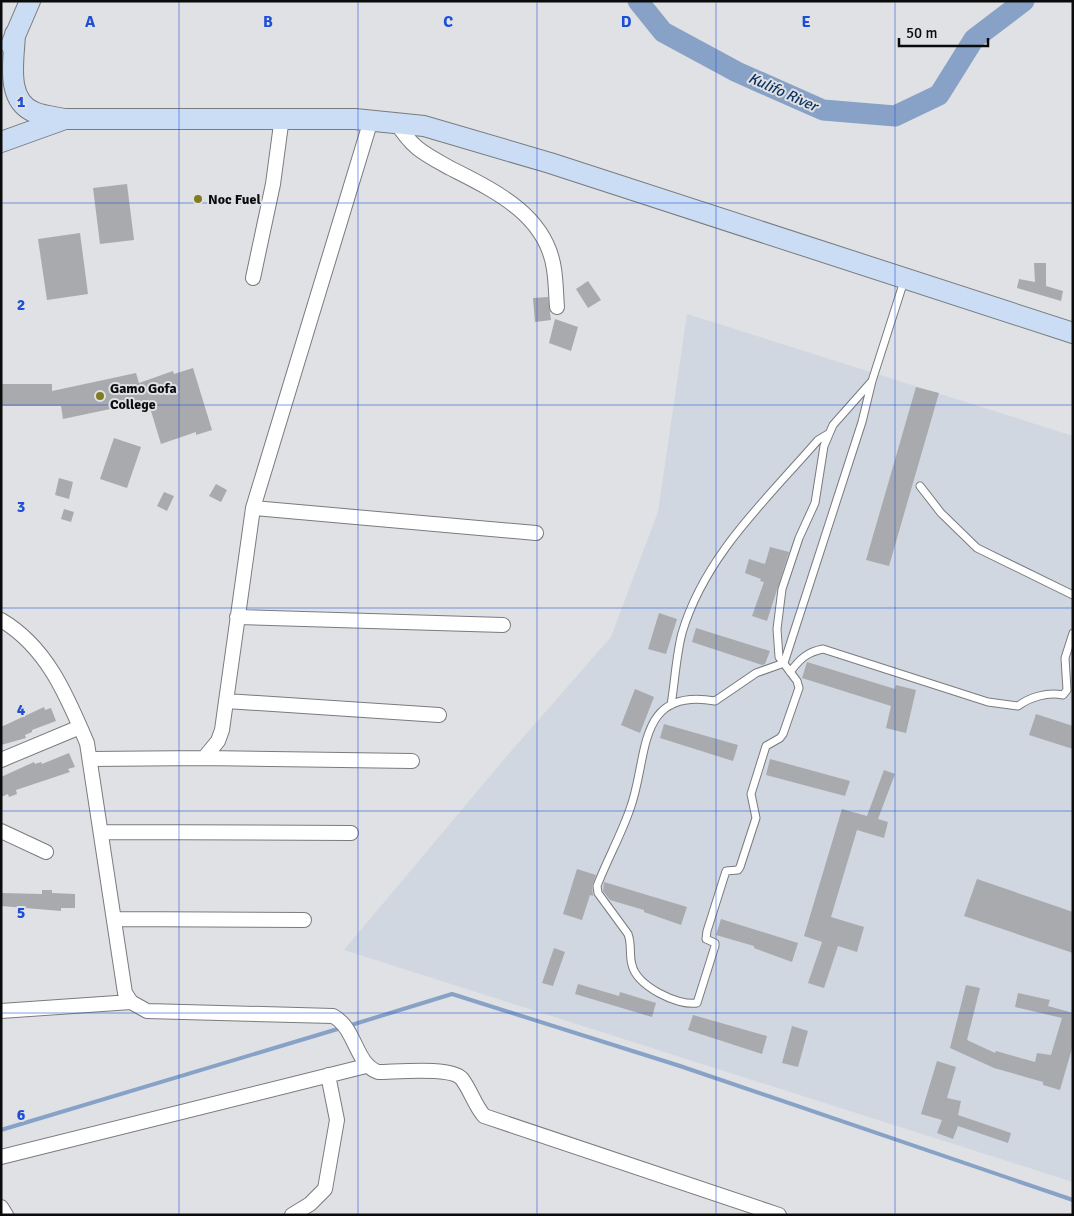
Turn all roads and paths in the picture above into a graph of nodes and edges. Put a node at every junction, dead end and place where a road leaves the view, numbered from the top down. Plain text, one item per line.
1 (30, 1) edge
2 (15, 34) junction
3 (1, 67) edge
4 (282, 118) junction
5 (65, 119) junction
6 (371, 120) junction
7 (396, 122) junction
8 (1, 142) edge
9 (253, 278) dead end
10 (905, 278) junction
11 (557, 307) dead end
12 (1073, 333) edge
13 (872, 381) junction
14 (829, 434) junction
15 (920, 486) dead end
16 (253, 508) junction
17 (536, 533) dead end
18 (1073, 595) edge
19 (237, 617) junction
20 (1, 620) edge
21 (503, 625) dead end
22 (1073, 633) edge
23 (784, 662) junction
24 (790, 672) junction
25 (226, 701) junction
26 (671, 705) junction
27 (439, 715) dead end
28 (80, 728) junction
29 (204, 758) junction
30 (1, 760) edge
31 (90, 760) junction
32 (412, 761) dead end
33 (1, 831) edge
34 (101, 832) junction
35 (351, 833) dead end
36 (46, 852) dead end
37 (114, 919) junction
38 (304, 920) dead end
39 (131, 1002) junction
40 (1, 1011) edge
41 (366, 1066) junction
42 (328, 1075) junction
43 (1, 1157) edge
44 (1, 1207) edge
45 (6, 1215) edge
46 (292, 1215) edge
47 (779, 1215) edge

1 - 2 street
2 - 3 street
2 - 5 street
4 - 5 street
4 - 6 street
4 - 9 street
5 - 8 street
6 - 7 street
6 - 16 street
7 - 10 street
7 - 11 street
10 - 12 street
10 - 13 lane
13 - 14 lane
13 - 23 lane
14 - 23 lane
14 - 26 lane
15 - 18 lane
16 - 17 street
16 - 19 street
19 - 21 street
19 - 25 street
20 - 28 street
22 - 24 lane
23 - 24 lane
23 - 26 lane
24 - 26 lane
25 - 27 street
25 - 29 street
28 - 30 street
28 - 31 street
29 - 31 street
29 - 32 street
31 - 34 street
33 - 36 street
34 - 35 street
34 - 37 street
37 - 38 street
37 - 39 street
39 - 40 street
39 - 41 street
41 - 42 street
41 - 47 street
42 - 43 street
42 - 46 street
44 - 45 street

